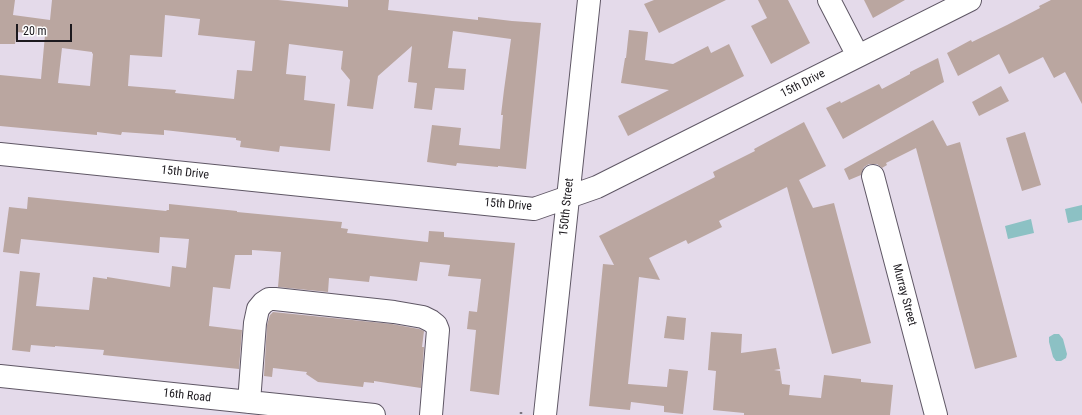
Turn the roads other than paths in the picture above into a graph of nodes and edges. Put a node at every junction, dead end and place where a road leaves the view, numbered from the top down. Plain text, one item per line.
1 (590, 0) edge
2 (829, 0) edge
3 (970, 0) edge
4 (858, 56) junction
5 (0, 154) edge
6 (873, 176) dead end
7 (568, 198) junction
8 (0, 376) edge
9 (250, 402) junction
10 (374, 415) edge
11 (431, 415) edge
12 (545, 415) edge
13 (936, 415) edge

1 - 7 street, 150th Street
2 - 4 street
3 - 4 street, 15th Drive
4 - 7 street, 15th Drive
5 - 7 street, 15th Drive
6 - 13 street, Murray Street
7 - 12 street, 150th Street
8 - 9 street, 16th Road
9 - 10 street, 16th Road
9 - 11 street

